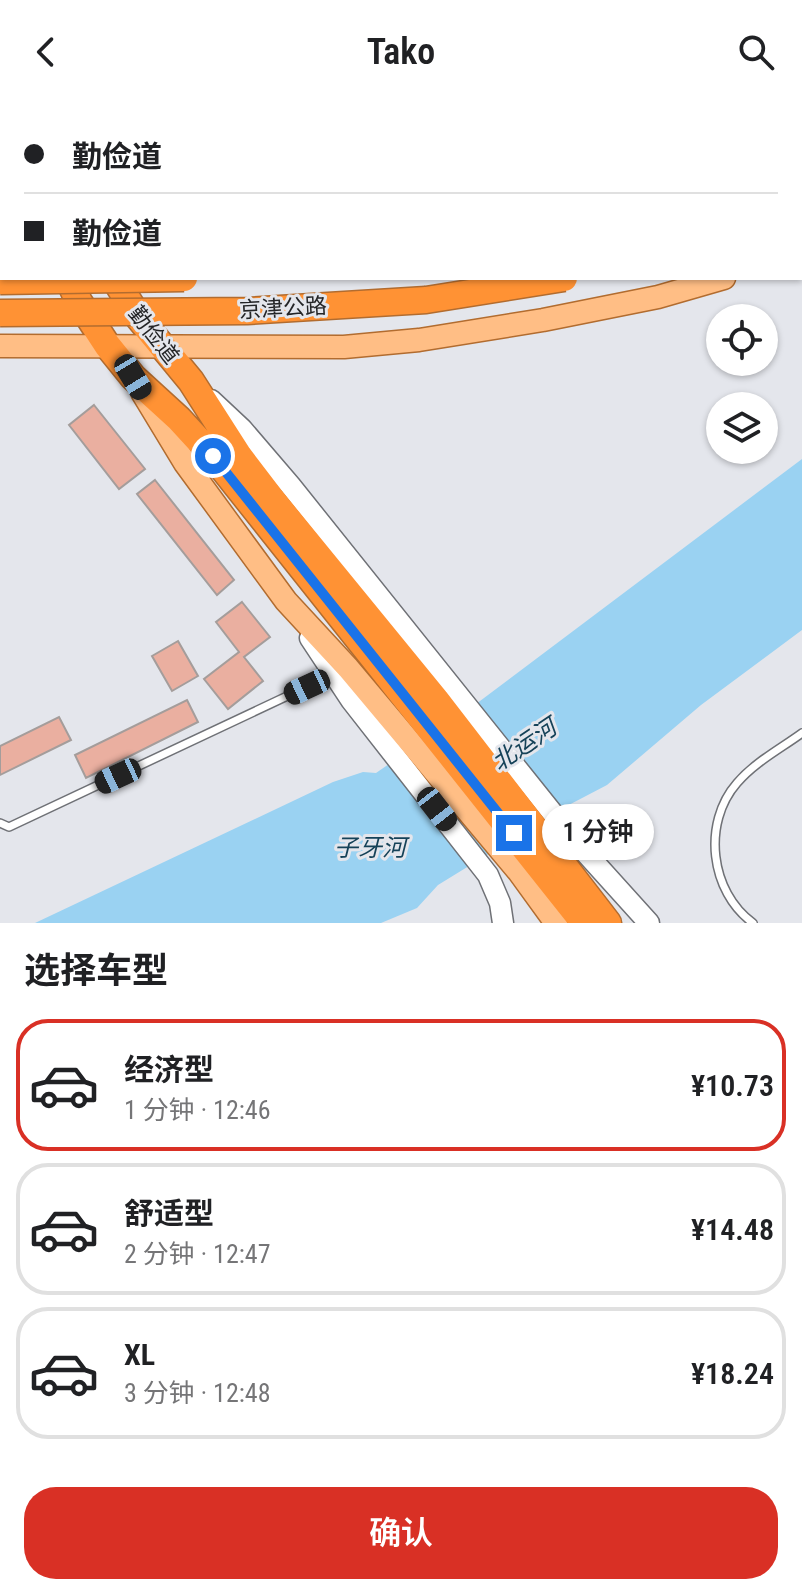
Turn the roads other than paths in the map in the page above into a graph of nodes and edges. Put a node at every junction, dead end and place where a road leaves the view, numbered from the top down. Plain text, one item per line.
1 (61, 280) edge
2 (115, 280) edge
3 (551, 280) edge
4 (717, 280) edge
5 (0, 281) edge
6 (73, 282) edge
7 (0, 313) edge
8 (107, 345) junction
9 (0, 346) edge
10 (160, 346) junction
11 (133, 377) junction
12 (341, 671) junction
13 (437, 701) junction
14 (802, 733) edge
15 (390, 735) junction
16 (0, 823) edge
17 (503, 923) edge
18 (556, 923) edge
19 (584, 923) edge
20 (608, 923) edge
21 (649, 923) edge
22 (753, 923) edge

1 - 5 highway, bridge
2 - 10 highway, 勤俭道
3 - 7 highway, 京津公路, bridge
4 - 10 main road
6 - 8 highway, 勤俭道
6 - 9 main road
8 - 9 main road
8 - 10 main road
8 - 11 highway, 勤俭道
10 - 13 highway, 勤俭道
11 - 12 main road
11 - 13 highway, 勤俭道
12 - 15 main road
12 - 16 lane
13 - 19 highway, 勤俭道
13 - 20 highway, 勤俭道
13 - 21 street
14 - 22 lane
15 - 17 street
15 - 18 main road

